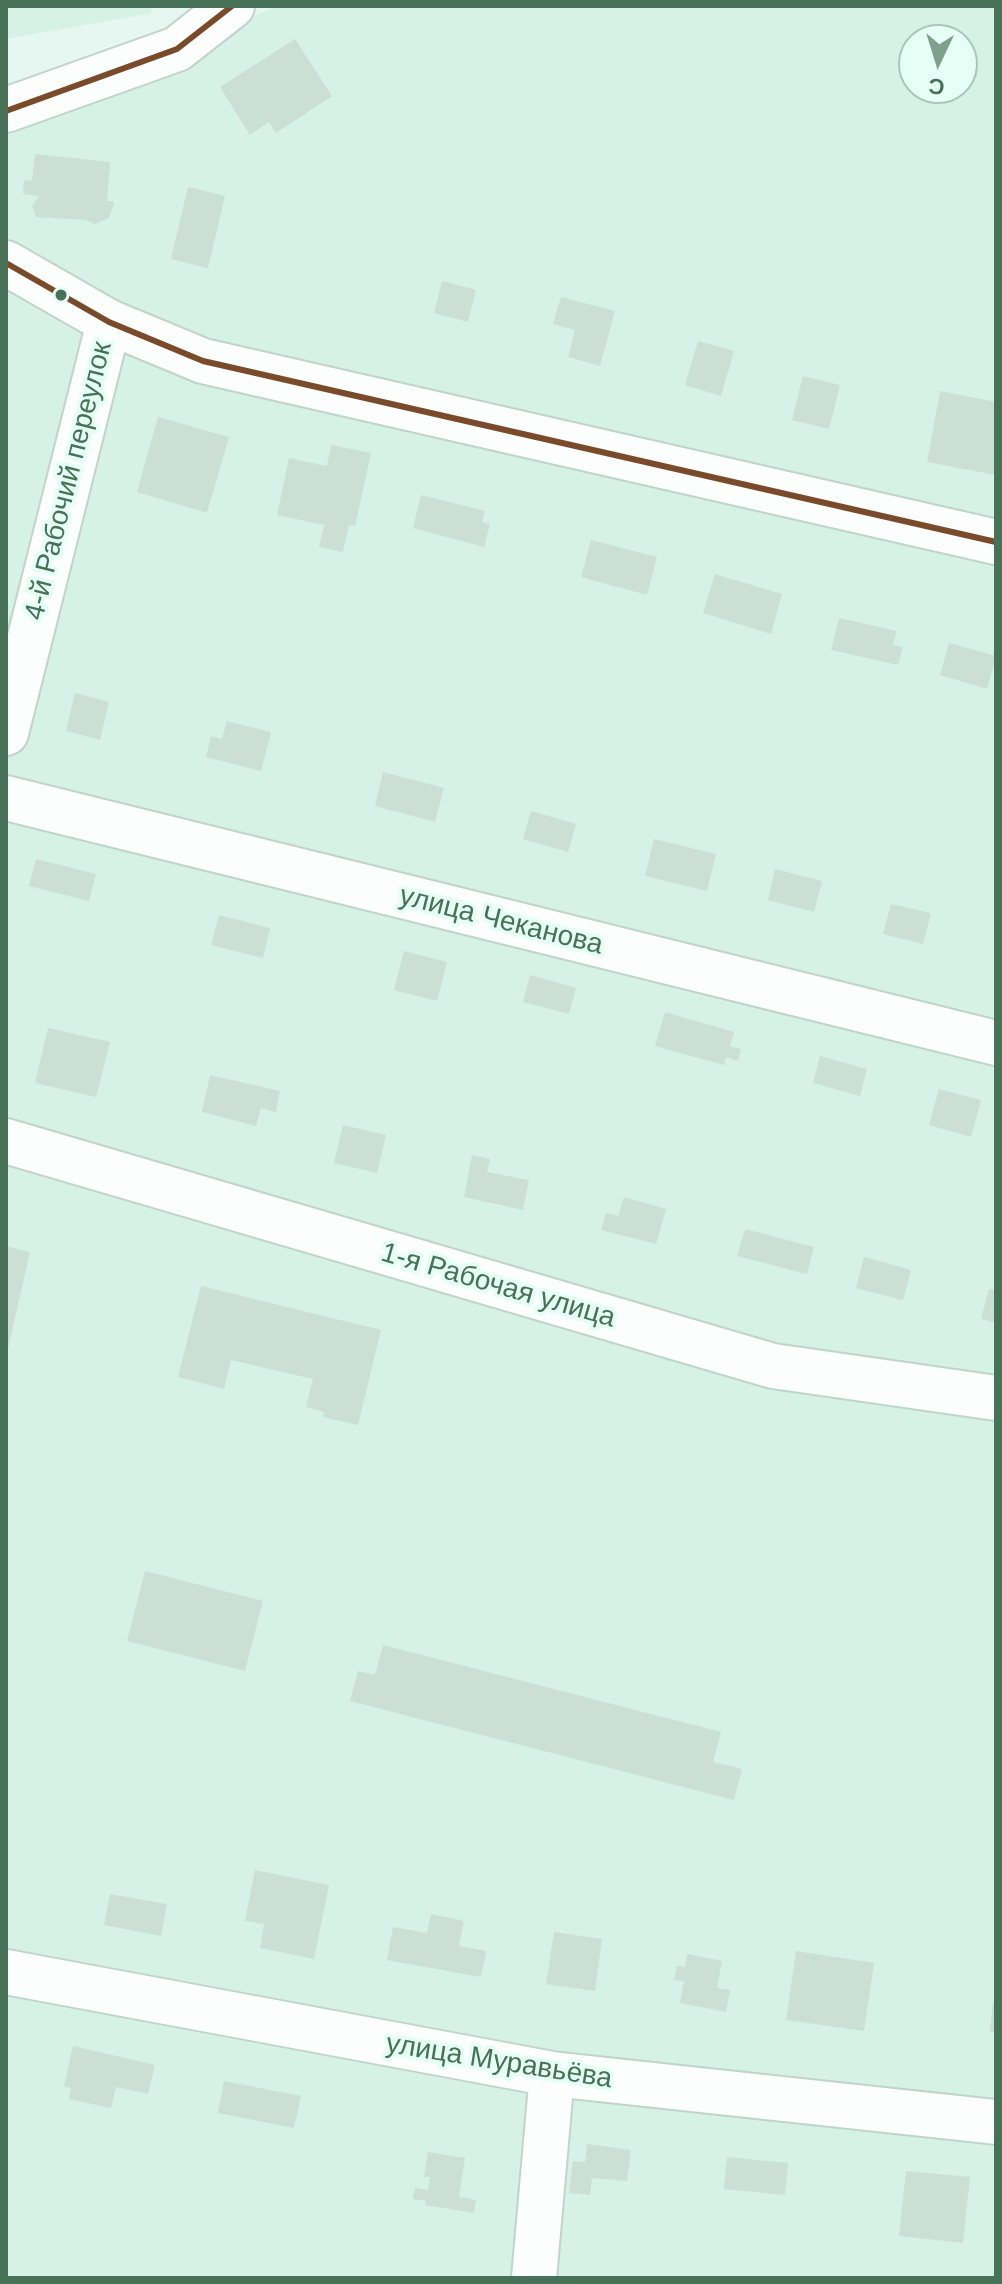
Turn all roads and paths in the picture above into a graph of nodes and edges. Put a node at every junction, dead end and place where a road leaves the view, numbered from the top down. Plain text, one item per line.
1 (186, 6) edge
2 (232, 6) edge
3 (177, 49) junction
4 (6, 110) edge
5 (6, 263) edge
6 (109, 322) junction
7 (996, 542) edge
8 (6, 733) edge
9 (6, 798) edge
10 (996, 1043) edge
11 (6, 1141) edge
12 (996, 1398) edge
13 (6, 1972) edge
14 (552, 2074) junction
15 (996, 2122) edge
16 (534, 2278) edge

1 - 3 street
2 - 3 street
3 - 4 street
5 - 6 street
6 - 7 street
6 - 8 street, 4-й Рабочий переулок
9 - 10 street, улица Чеканова
11 - 12 street, 1-я Рабочая улица
13 - 14 street, улица Муравьёва
14 - 15 street, улица Муравьёва
14 - 16 street

